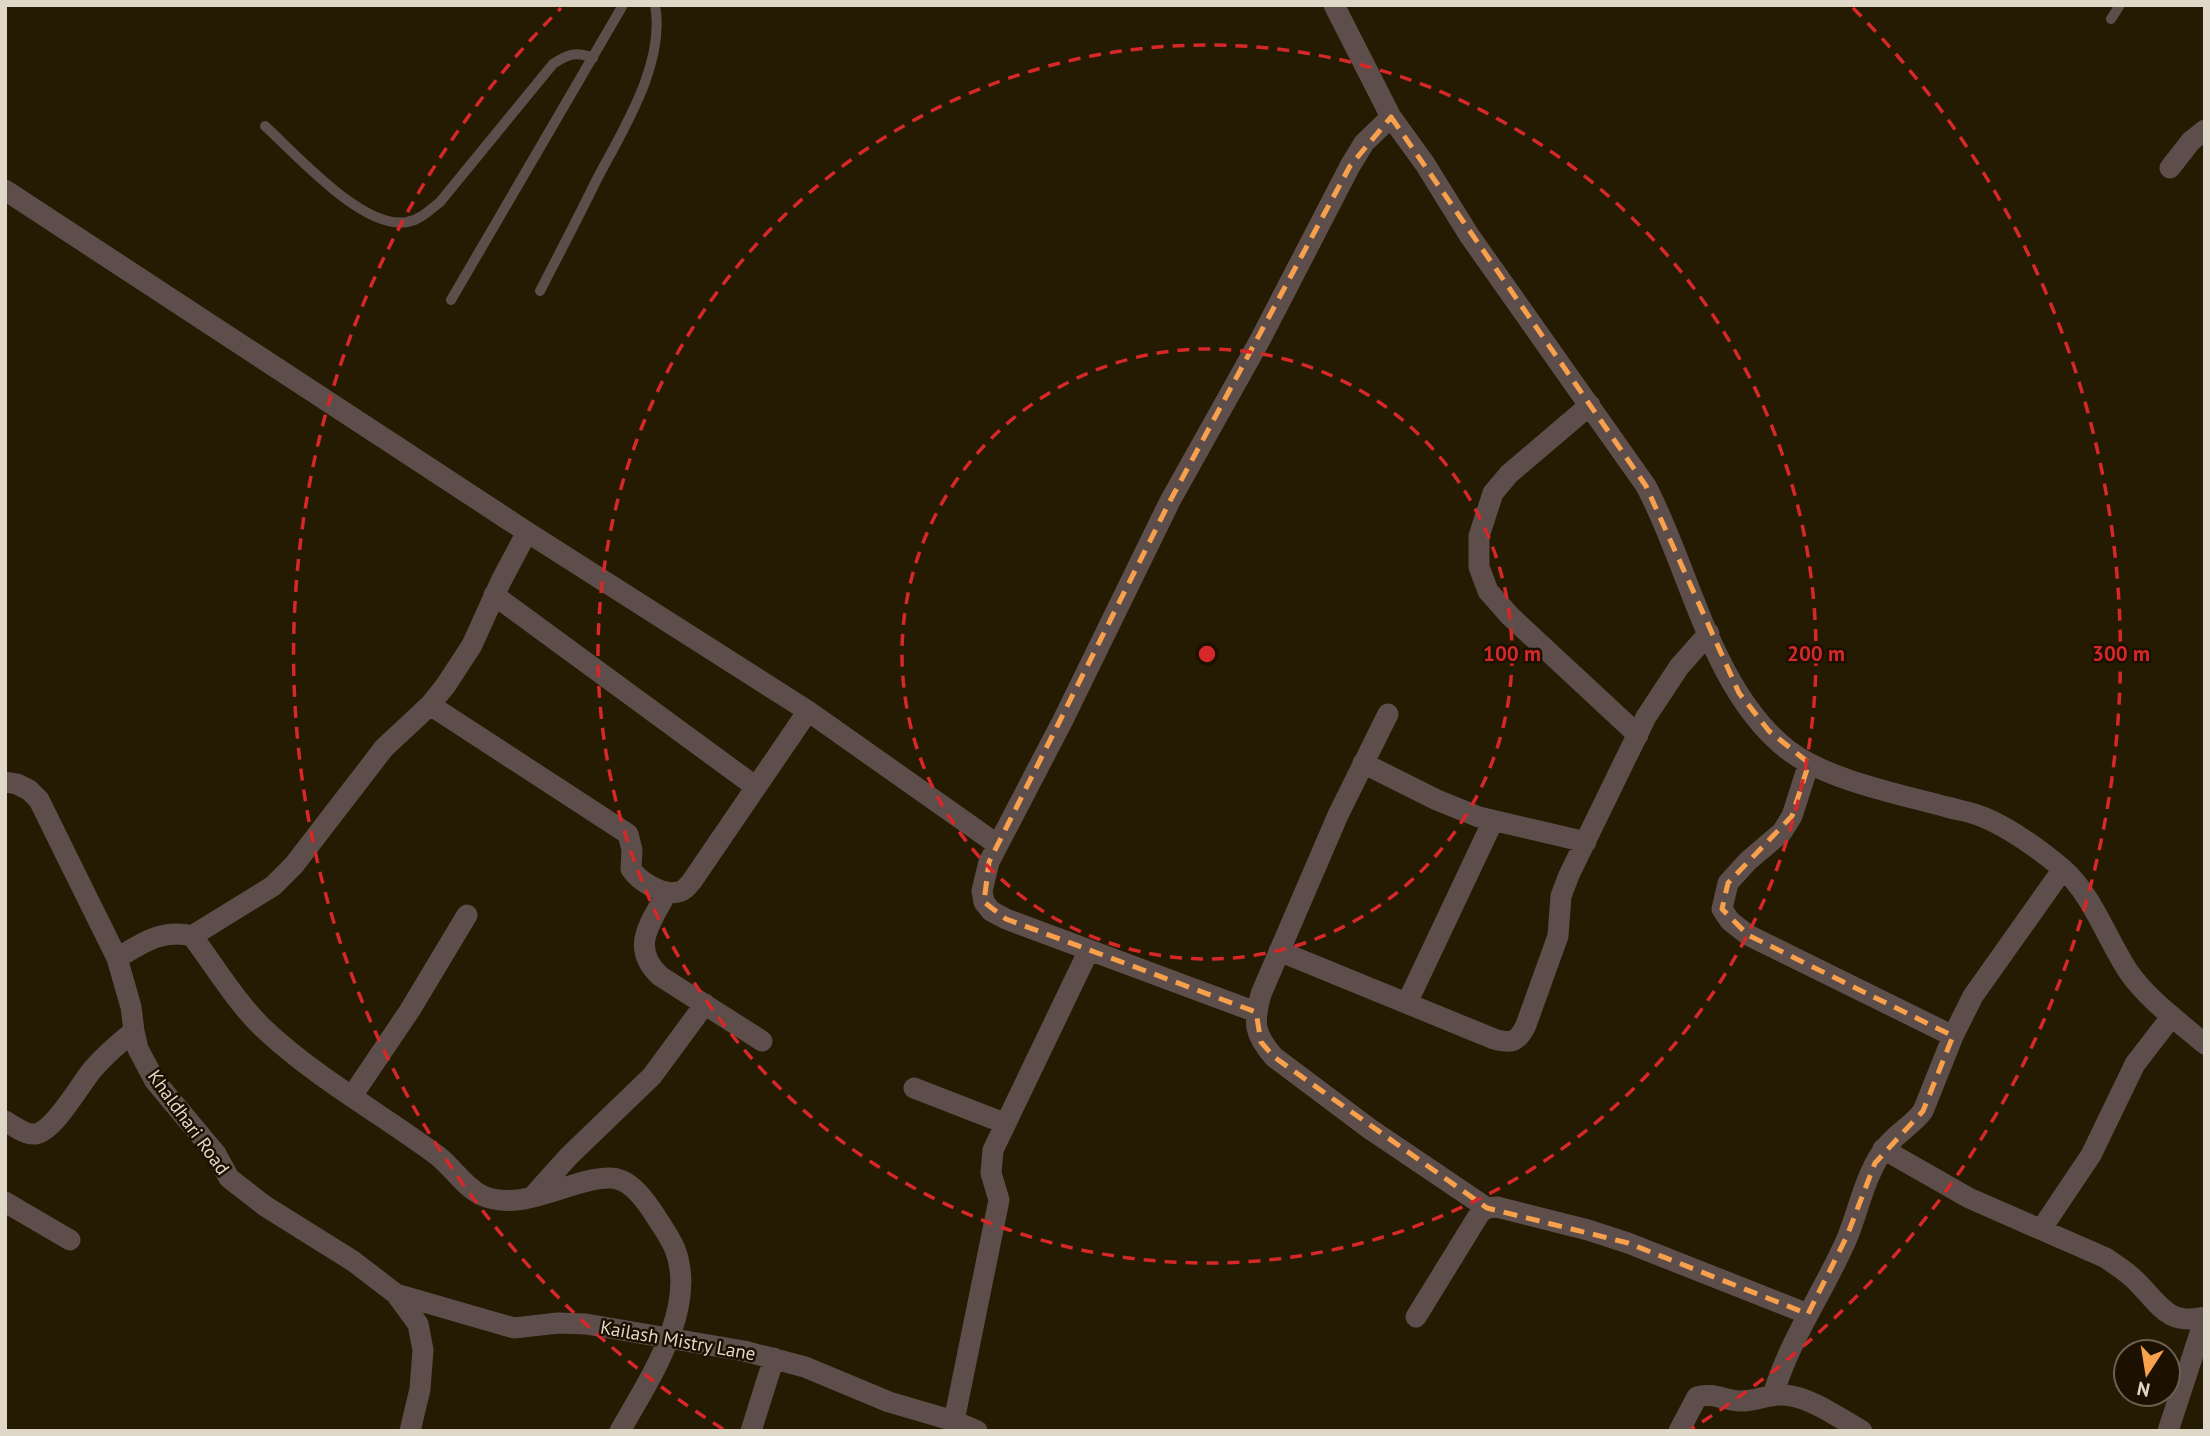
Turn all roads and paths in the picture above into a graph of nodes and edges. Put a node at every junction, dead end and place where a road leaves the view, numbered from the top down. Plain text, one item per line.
1 (623, 5) edge
2 (655, 5) edge
3 (2120, 5) edge
4 (1336, 8) edge
5 (2111, 19) dead end
6 (593, 58) junction
7 (1391, 117) junction
8 (265, 127) dead end
9 (2205, 130) edge
10 (2170, 168) dead end
11 (5, 190) edge
12 (540, 291) dead end
13 (451, 300) dead end
14 (1590, 405) junction
15 (527, 532) junction
16 (494, 595) junction
17 (1709, 633) junction
18 (430, 705) junction
19 (808, 711) junction
20 (1388, 714) dead end
21 (1638, 735) junction
22 (1363, 763) junction
23 (1809, 763) junction
24 (5, 782) edge
25 (756, 787) junction
26 (1493, 821) junction
27 (1586, 842) junction
28 (998, 845) junction
29 (2063, 869) junction
30 (667, 892) junction
31 (467, 915) dead end
32 (192, 936) junction
33 (1089, 950) junction
34 (1279, 951) junction
35 (117, 958) junction
36 (1407, 1003) junction
37 (705, 1004) junction
38 (1256, 1012) junction
39 (2172, 1016) junction
40 (134, 1031) junction
41 (1953, 1036) junction
42 (762, 1041) dead end
43 (2205, 1044) edge
44 (914, 1087) dead end
45 (352, 1096) junction
46 (5, 1121) edge
47 (1004, 1123) junction
48 (1883, 1149) junction
49 (533, 1196) junction
50 (5, 1202) edge
51 (1487, 1208) junction
52 (2042, 1228) junction
53 (70, 1240) dead end
54 (396, 1294) junction
55 (1808, 1314) junction
56 (1416, 1317) dead end
57 (2205, 1317) edge
58 (671, 1337) junction
59 (774, 1358) junction
60 (1773, 1395) junction
61 (954, 1421) junction
62 (2175, 1427) edge
63 (410, 1431) edge
64 (620, 1431) edge
65 (751, 1431) edge
66 (977, 1431) edge
67 (1679, 1431) edge
68 (1863, 1431) edge

1 - 6 lane
2 - 12 lane
3 - 5 lane
4 - 7 street
6 - 8 lane
6 - 13 lane
7 - 14 street
7 - 28 street
9 - 10 street
11 - 15 street
14 - 17 street
14 - 21 street
15 - 16 street
15 - 19 street
16 - 18 street
16 - 25 street
17 - 21 street
17 - 23 street
18 - 30 street
18 - 32 street
19 - 25 street
19 - 28 street
20 - 22 street
21 - 27 street
22 - 26 street
22 - 34 street
23 - 29 street
23 - 41 street
24 - 35 street, Khaldhari Road
25 - 30 street
26 - 27 street
26 - 36 street
27 - 36 street
28 - 33 street
29 - 39 street
29 - 41 street
30 - 37 street
31 - 45 street
32 - 35 street
32 - 45 street
33 - 38 street
33 - 47 street
34 - 36 street
34 - 38 street
35 - 40 street, Khaldhari Road
37 - 42 street
37 - 49 street
38 - 51 street
39 - 43 street
39 - 52 street
40 - 46 street
40 - 54 street, Khaldhari Road
41 - 48 street
44 - 47 street
45 - 49 street
47 - 61 street
48 - 52 street
48 - 55 street
49 - 58 street
50 - 53 street
51 - 55 street
51 - 56 street
52 - 57 street
54 - 58 street, Kailash Mistry Lane
54 - 63 street
55 - 60 street
57 - 62 street
58 - 59 street, Kailash Mistry Lane
58 - 64 street
59 - 61 street, Kailash Mistry Lane
59 - 65 street
60 - 67 street
60 - 68 street
61 - 66 street, Kailash Mistry Lane

